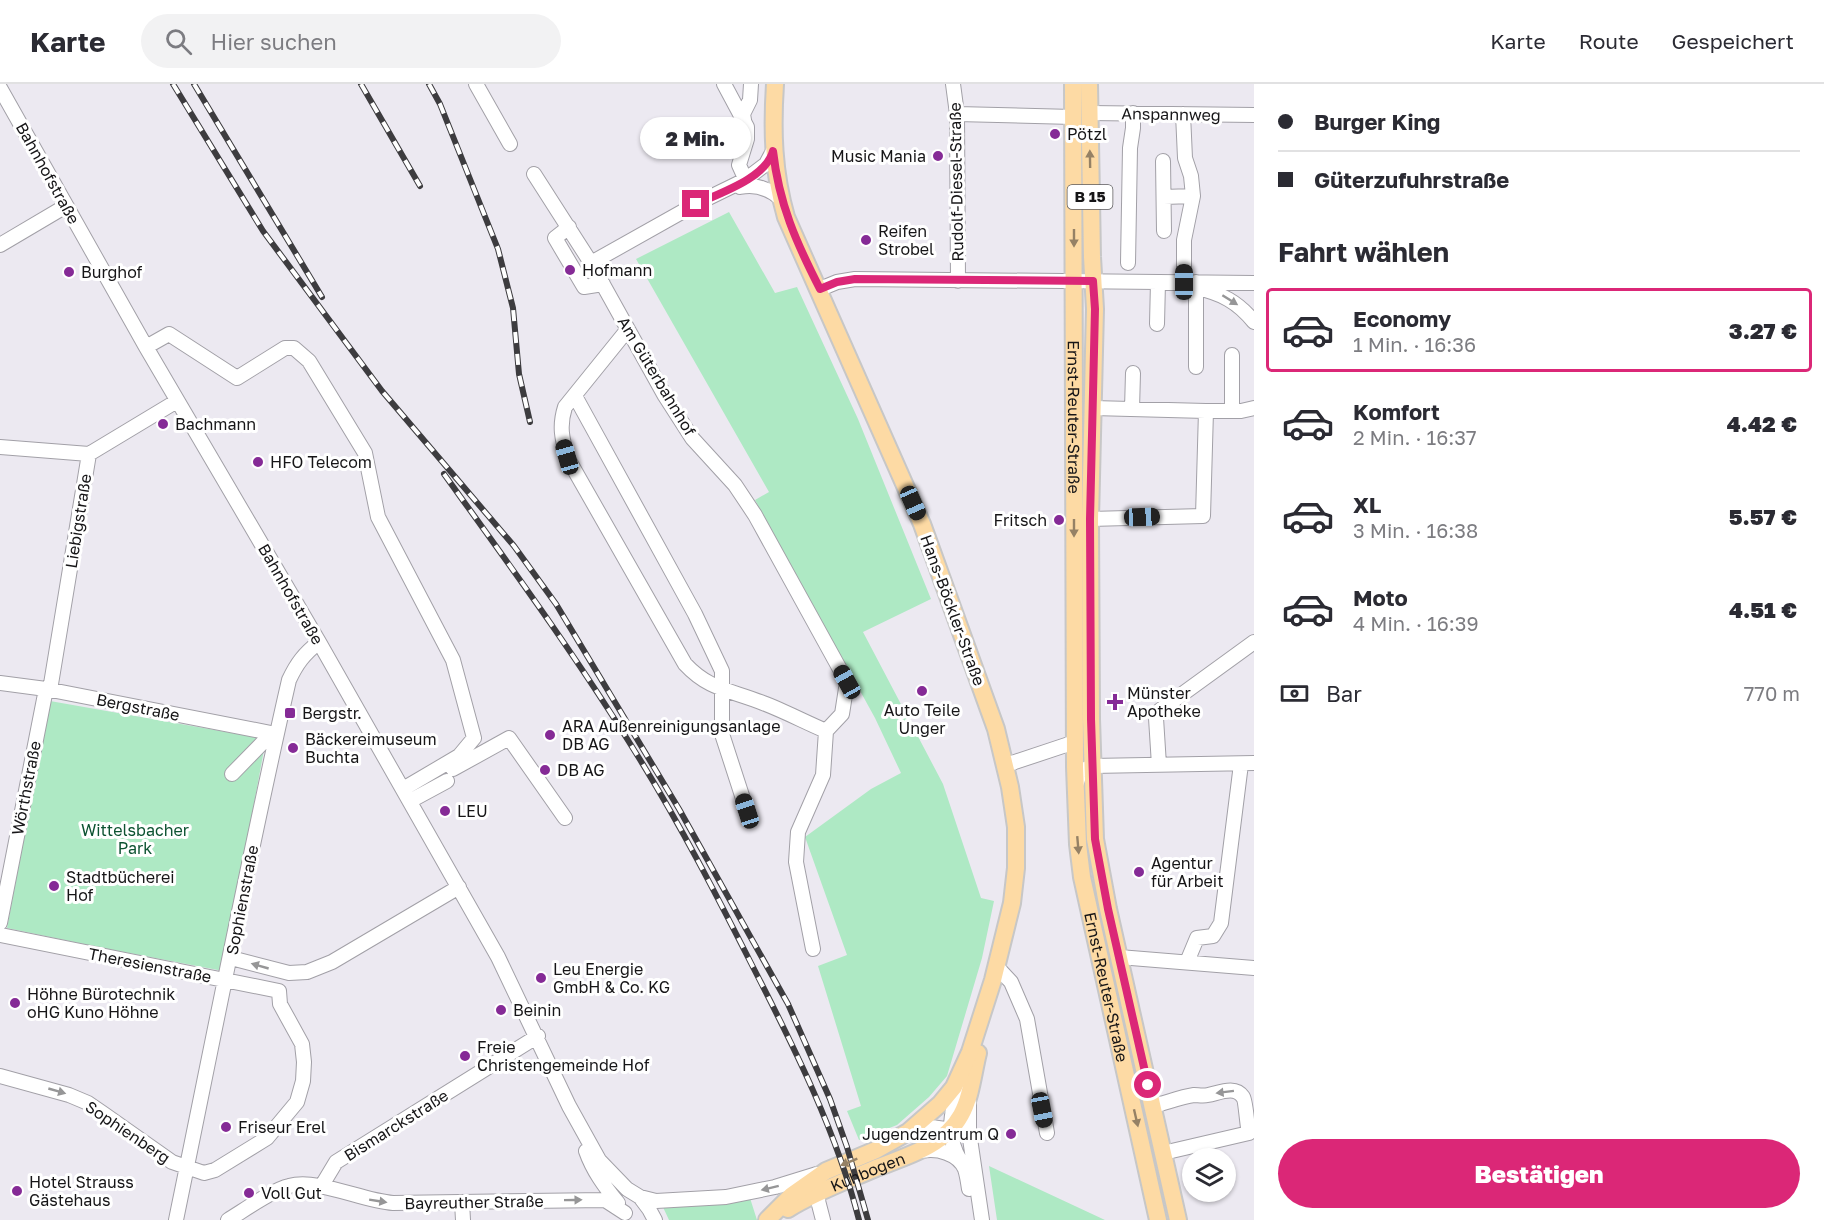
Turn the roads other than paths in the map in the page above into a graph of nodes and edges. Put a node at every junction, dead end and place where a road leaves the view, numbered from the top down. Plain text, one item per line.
1 (476, 84) edge
2 (724, 84) edge
3 (744, 84) edge
4 (750, 84) edge
5 (775, 84) edge
6 (953, 84) edge
7 (1073, 84) edge
8 (1089, 84) edge
9 (0, 88) edge
10 (1133, 113) junction
11 (957, 114) junction
12 (1183, 114) junction
13 (1081, 115) junction
14 (1254, 115) edge
15 (744, 117) junction
16 (510, 144) dead end
17 (773, 151) junction
18 (1163, 161) dead end
19 (534, 174) dead end
20 (747, 183) junction
21 (1193, 196) junction
22 (1164, 197) junction
23 (781, 199) junction
24 (66, 206) junction
25 (569, 227) junction
26 (1164, 231) dead end
27 (0, 245) edge
28 (591, 263) junction
29 (1128, 263) dead end
30 (1074, 280) junction
31 (958, 281) junction
32 (1093, 281) junction
33 (1158, 282) junction
34 (1254, 283) edge
35 (603, 284) junction
36 (1192, 284) junction
37 (820, 289) junction
38 (1254, 322) edge
39 (1156, 324) dead end
40 (628, 329) junction
41 (146, 347) junction
42 (1232, 355) dead end
43 (1196, 367) dead end
44 (1133, 373) dead end
45 (575, 396) junction
46 (177, 401) junction
47 (1093, 408) junction
48 (1254, 408) edge
49 (1132, 409) junction
50 (1206, 411) junction
51 (1232, 411) junction
52 (0, 447) edge
53 (89, 454) junction
54 (1090, 519) junction
55 (319, 642) junction
56 (1254, 642) edge
57 (0, 683) edge
58 (48, 689) junction
59 (723, 689) junction
60 (826, 731) junction
61 (274, 733) junction
62 (1075, 742) junction
63 (1248, 763) edge
64 (1006, 765) junction
65 (1159, 765) junction
66 (1092, 766) junction
67 (232, 774) dead end
68 (447, 781) dead end
69 (1076, 786) junction
70 (407, 795) junction
71 (747, 811) dead end
72 (565, 818) dead end
73 (459, 887) junction
74 (0, 925) edge
75 (0, 937) edge
76 (813, 949) dead end
77 (1119, 957) junction
78 (231, 958) junction
79 (1187, 962) junction
80 (1254, 968) edge
81 (289, 974) junction
82 (995, 974) junction
83 (226, 980) junction
84 (279, 991) junction
85 (537, 1036) junction
86 (963, 1070) junction
87 (0, 1076) edge
88 (971, 1087) junction
89 (570, 1106) junction
90 (1153, 1106) junction
91 (950, 1131) junction
92 (908, 1132) junction
93 (1047, 1132) dead end
94 (972, 1152) junction
95 (914, 1153) junction
96 (1163, 1153) junction
97 (961, 1163) junction
98 (187, 1169) junction
99 (826, 1171) junction
100 (321, 1187) junction
101 (816, 1193) junction
102 (640, 1197) junction
103 (462, 1202) junction
104 (627, 1216) edge
105 (168, 1220) edge
106 (176, 1220) edge
107 (228, 1220) edge
108 (463, 1220) edge
109 (654, 1220) edge
110 (767, 1220) edge
111 (772, 1220) edge
112 (823, 1220) edge
113 (977, 1220) edge
114 (982, 1220) edge
115 (1158, 1220) edge
116 (1178, 1220) edge

1 - 16 street
2 - 15 street
3 - 15 street
4 - 15 street
5 - 17 main road, Hans-Böckler-Straße
6 - 11 street, Rudolf-Diesel-Straße
7 - 13 main road, Ernst-Reuter-Straße / B 15
8 - 13 main road, Ernst-Reuter-Straße / B 15
9 - 24 street, Bahnhofstraße
10 - 12 street, Anspannweg
10 - 13 street, Anspannweg
10 - 29 street
11 - 13 street, Anspannweg
11 - 31 street, Rudolf-Diesel-Straße
12 - 14 street, Anspannweg
12 - 21 street
13 -> 30 main road, Ernst-Reuter-Straße / B 15
32 -> 13 main road, Ernst-Reuter-Straße / B 15
15 - 20 street
17 - 20 street
17 - 23 main road, Hans-Böckler-Straße
18 - 22 street
19 - 25 street, Am Güterbahnhof
20 - 23 street
20 - 28 street
21 - 22 street
21 - 36 street
22 - 26 street
23 - 37 main road, Hans-Böckler-Straße
24 - 27 street
24 - 41 street, Bahnhofstraße
25 - 28 street, Am Güterbahnhof
25 - 35 street
28 - 35 street, Am Güterbahnhof
30 - 31 street
30 - 32 street
30 -> 62 main road, Ernst-Reuter-Straße / B 15
31 - 37 street
32 - 33 street
32 - 47 main road, Ernst-Reuter-Straße / B 15
33 - 36 street
33 - 39 street
34 - 36 street
35 - 40 street, Am Güterbahnhof
36 -> 38 street
36 - 43 street
37 - 64 main road, Hans-Böckler-Straße
40 - 45 street
40 - 60 street, Am Güterbahnhof
41 - 46 street, Bahnhofstraße
41 - 70 street
42 - 51 street
44 - 49 street
45 - 59 street
45 - 59 street
46 - 53 street, Liebigstraße
46 - 55 street, Bahnhofstraße
47 - 49 street
47 - 54 main road, Ernst-Reuter-Straße / B 15
48 - 51 street
49 - 50 street
50 - 51 street
50 - 54 street
52 - 53 street
53 - 58 street, Liebigstraße
54 - 66 main road, Ernst-Reuter-Straße / B 15
55 - 61 street, Sophienstraße
55 - 70 street, Bahnhofstraße
56 - 65 street
57 - 58 street, Bergstraße
58 - 61 street, Bergstraße
58 - 74 street, Wörthstraße
59 - 60 street
59 - 71 street
60 - 76 street
61 - 67 street
61 - 78 street, Sophienstraße
62 - 64 street
62 - 69 main road, Ernst-Reuter-Straße / B 15
63 - 65 street
63 - 79 street
64 - 82 main road, Hans-Böckler-Straße
65 - 66 street
66 - 69 street
66 - 77 main road, Ernst-Reuter-Straße / B 15
68 - 70 street
69 -> 115 main road, Ernst-Reuter-Straße / B 15
70 - 72 street
70 - 73 street, Bahnhofstraße
73 - 81 street, Theresienstraße
73 - 85 street, Bahnhofstraße
74 - 75 street, Wörthstraße
75 - 83 street, Theresienstraße
77 - 79 street
77 - 90 main road, Ernst-Reuter-Straße / B 15
81 -> 78 street, Theresienstraße
78 - 83 street, Sophienstraße
79 - 80 street
81 - 84 street
82 - 86 main road, Hans-Böckler-Straße
82 - 88 main road, Hans-Böckler-Straße
82 - 93 street
83 - 84 street, Theresienstraße
83 - 98 street, Sophienstraße
84 - 98 street
85 - 89 street, Bahnhofstraße
85 - 100 street, Bismarckstraße
86 - 91 street
86 - 92 main road, Hans-Böckler-Straße
87 -> 98 street, Sophienberg
88 - 91 main road, Hans-Böckler-Straße
88 - 94 street
89 - 102 street, Bahnhofstraße
89 - 104 street, Bahnhofstraße
90 - 96 main road, Ernst-Reuter-Straße / B 15
96 -> 90 street
91 - 92 street
91 - 94 street
91 - 95 main road, Kuhbogen
91 - 97 street
92 -> 99 main road, Kuhbogen
94 - 114 street
95 - 97 street
95 - 101 main road, Kuhbogen
96 - 116 main road, Ernst-Reuter-Straße / B 15
97 - 113 street
98 - 105 street, Sophienstraße
98 - 106 street, Sophienstraße
99 -> 102 street
99 - 110 main road, Kuhbogen
100 -> 103 street, Bayreuther Straße
100 - 107 street
101 - 111 main road, Kuhbogen
101 - 112 street
102 - 109 street
103 -> 104 street, Bayreuther Straße
103 - 108 street

